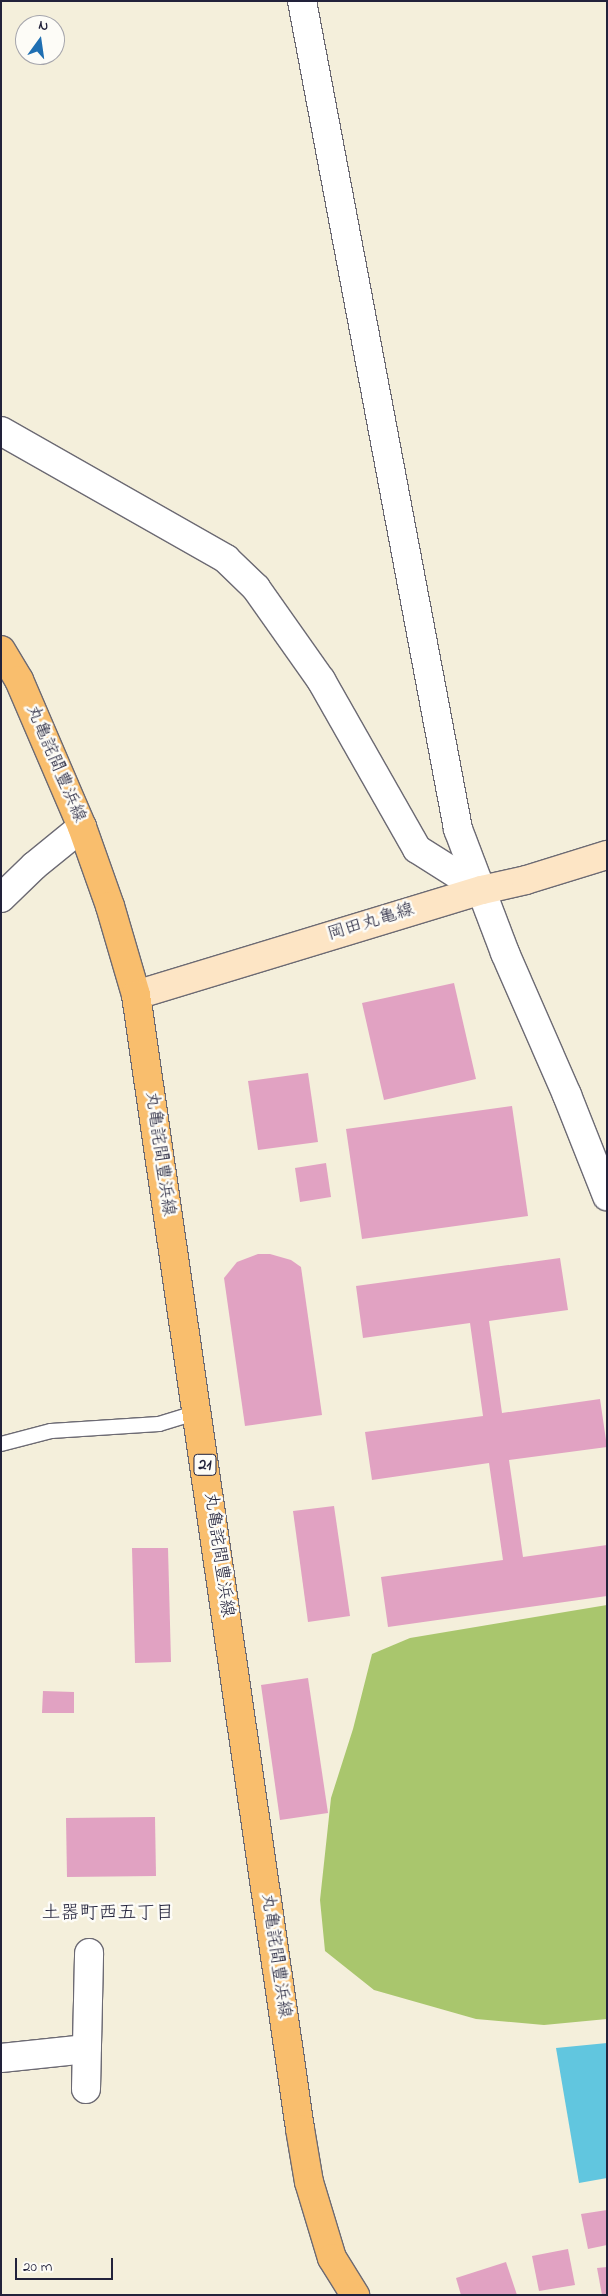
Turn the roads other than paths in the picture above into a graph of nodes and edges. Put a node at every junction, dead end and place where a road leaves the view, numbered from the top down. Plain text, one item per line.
1 (302, 1) edge
2 (1, 431) edge
3 (1, 650) edge
4 (82, 827) junction
5 (607, 855) edge
6 (482, 890) junction
7 (1, 898) edge
8 (136, 995) junction
9 (607, 1196) edge
10 (198, 1412) junction
11 (1, 1444) edge
12 (90, 1953) dead end
13 (87, 2049) junction
14 (1, 2058) edge
15 (86, 2089) dead end
16 (355, 2295) edge

1 - 6 street
2 - 6 street
3 - 4 main road, 丸亀詫間豊浜線 / 21
4 - 7 street
4 - 8 main road, 丸亀詫間豊浜線 / 21
5 - 6 main road, 岡田丸亀線
6 - 8 main road, 岡田丸亀線
6 - 9 street
8 - 10 main road, 丸亀詫間豊浜線 / 21
10 - 11 lane
10 - 16 main road, 丸亀詫間豊浜線 / 21
12 - 13 street
13 - 14 street
13 - 15 street

